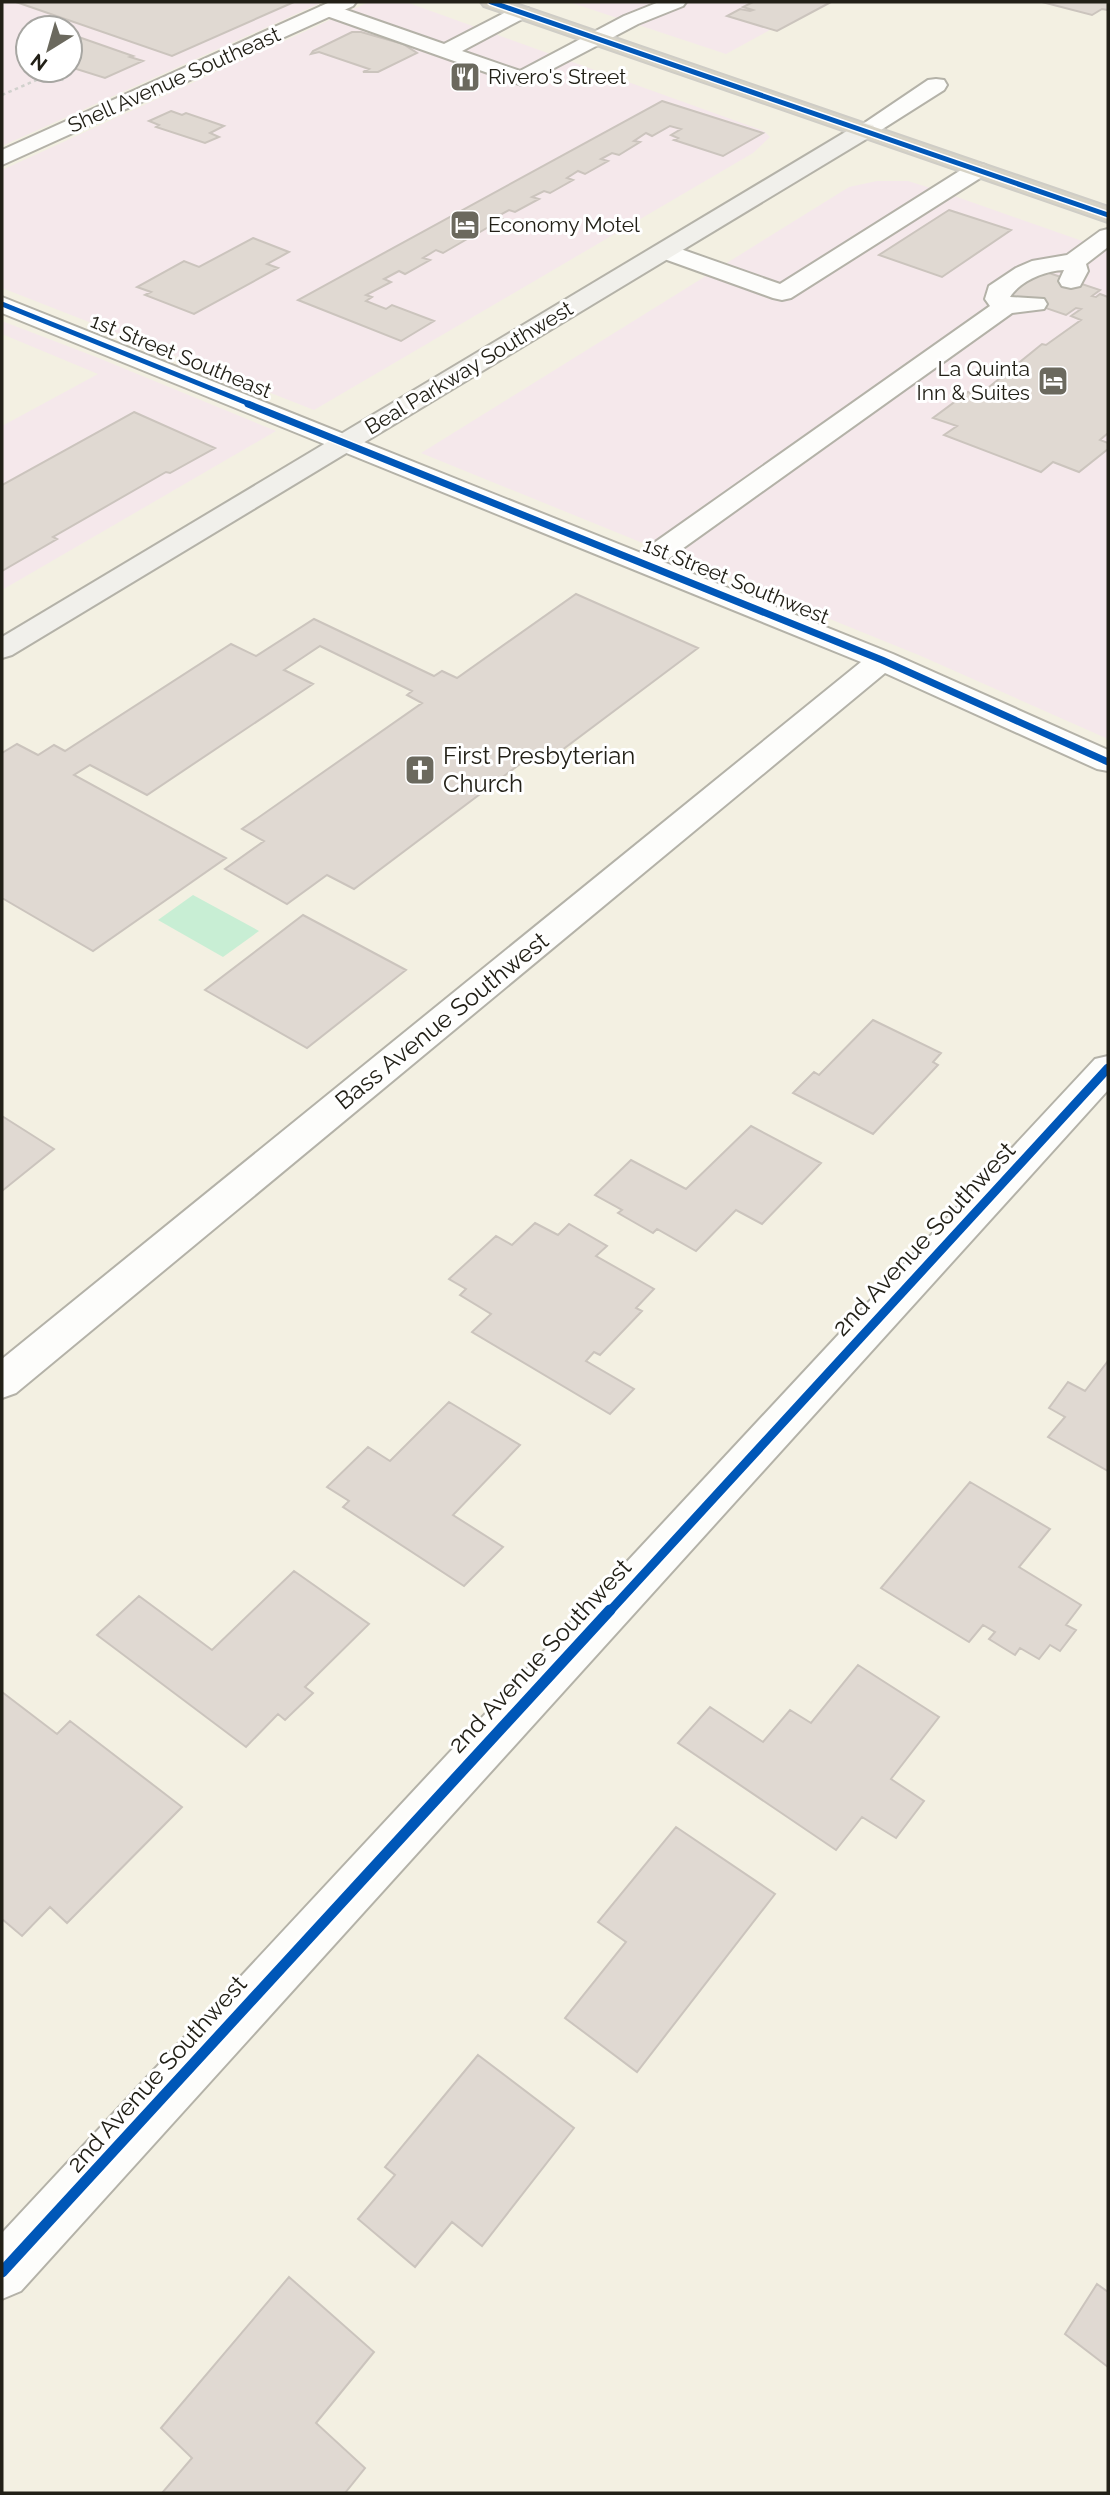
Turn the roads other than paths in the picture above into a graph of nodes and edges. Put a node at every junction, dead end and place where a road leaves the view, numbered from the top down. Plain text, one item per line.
1 (491, 2) edge
2 (676, 2) edge
3 (337, 6) edge
4 (521, 12) junction
5 (597, 38) junction
6 (445, 52) junction
7 (936, 85) dead end
8 (865, 130) junction
9 (2, 158) edge
10 (978, 170) junction
11 (1108, 215) edge
12 (1108, 236) edge
13 (664, 251) junction
14 (2, 304) edge
15 (1035, 304) dead end
16 (1006, 306) junction
17 (347, 441) junction
18 (644, 563) junction
19 (2, 649) edge
20 (882, 660) junction
21 (1108, 762) edge
22 (1108, 1068) edge
23 (2, 1382) edge
24 (2, 2272) edge

1 - 4 highway
2 - 5 street
3 - 6 street
3 - 9 street, Shell Avenue Southeast
4 - 5 highway
4 - 6 street
5 - 6 street
5 - 8 highway
7 - 8 street
8 - 10 highway
8 - 13 main road, Beal Parkway Southwest
10 - 11 highway
10 - 13 street
12 - 16 street
13 - 17 main road, Beal Parkway Southwest
14 - 17 street, 1st Street Southeast
15 - 16 street
16 - 18 street
17 - 18 street, 1st Street Southwest
17 - 19 main road, Beal Parkway Southwest
18 - 20 street, 1st Street Southwest
20 - 21 street, 1st Street Southwest
20 - 23 street, Bass Avenue Southwest
22 - 24 street, 2nd Avenue Southwest

